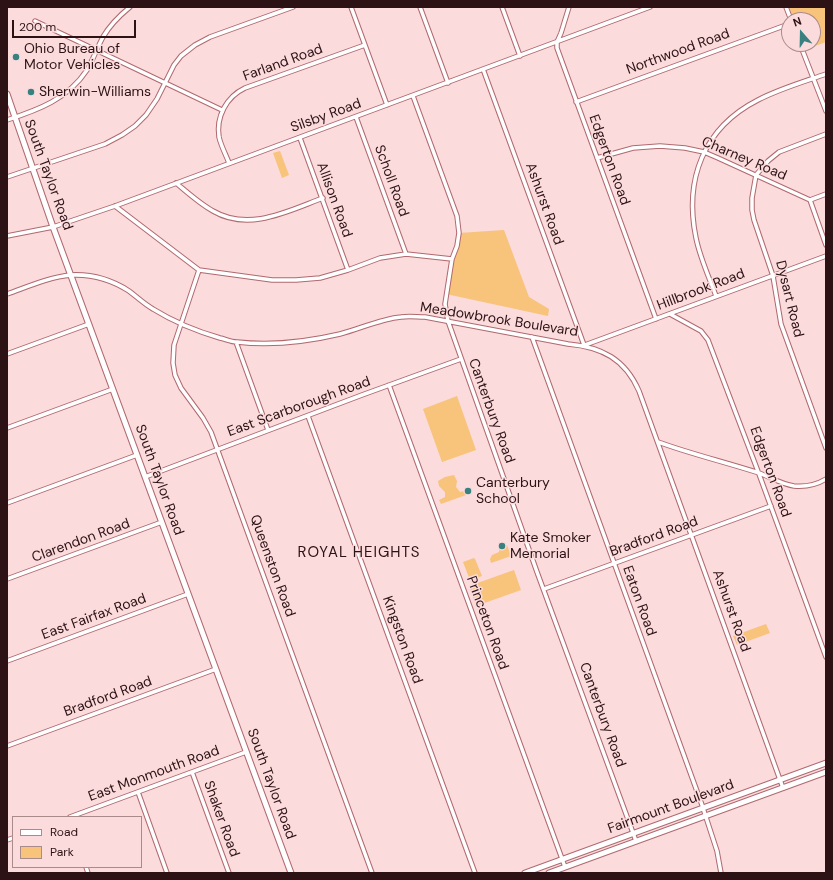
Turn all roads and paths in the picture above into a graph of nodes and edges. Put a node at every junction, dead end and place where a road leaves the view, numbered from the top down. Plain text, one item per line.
1 (130, 7) edge
2 (293, 7) edge
3 (351, 7) edge
4 (420, 7) edge
5 (502, 7) edge
6 (569, 7) edge
7 (650, 7) edge
8 (35, 21) dead end
9 (781, 27) edge
10 (557, 42) junction
11 (365, 45) junction
12 (96, 50) junction
13 (803, 52) edge
14 (520, 56) junction
15 (483, 70) junction
16 (826, 74) edge
17 (813, 78) junction
18 (165, 83) junction
19 (448, 83) junction
20 (7, 94) edge
21 (413, 96) junction
22 (576, 102) junction
23 (387, 105) junction
24 (222, 110) junction
25 (826, 111) edge
26 (15, 117) junction
27 (356, 117) junction
28 (7, 120) edge
29 (826, 134) edge
30 (300, 138) junction
31 (704, 152) junction
32 (597, 158) junction
33 (229, 163) junction
34 (33, 169) junction
35 (756, 175) junction
36 (7, 177) edge
37 (176, 184) junction
38 (826, 194) edge
39 (323, 198) junction
40 (810, 200) junction
41 (115, 206) junction
42 (53, 226) junction
43 (7, 236) edge
44 (826, 245) edge
45 (406, 254) junction
46 (826, 257) edge
47 (452, 259) junction
48 (199, 270) junction
49 (348, 270) junction
50 (72, 275) junction
51 (773, 276) junction
52 (7, 294) edge
53 (716, 296) junction
54 (670, 314) junction
55 (656, 319) junction
56 (448, 321) junction
57 (89, 324) junction
58 (181, 324) junction
59 (532, 337) junction
60 (236, 342) junction
61 (584, 345) junction
62 (7, 354) edge
63 (461, 359) junction
64 (389, 385) junction
65 (113, 389) junction
66 (308, 416) junction
67 (7, 428) edge
68 (268, 430) junction
69 (658, 442) junction
70 (826, 448) edge
71 (217, 449) junction
72 (137, 455) junction
73 (759, 474) junction
74 (145, 477) junction
75 (826, 479) edge
76 (7, 503) edge
77 (771, 506) junction
78 (162, 522) junction
79 (691, 535) junction
80 (614, 564) junction
81 (7, 579) edge
82 (544, 589) junction
83 (188, 594) junction
84 (826, 657) edge
85 (7, 661) edge
86 (216, 669) junction
87 (7, 746) edge
88 (246, 752) junction
89 (826, 763) edge
90 (192, 772) junction
91 (826, 772) edge
92 (780, 780) junction
93 (783, 788) junction
94 (138, 792) junction
95 (703, 808) junction
96 (73, 816) edge
97 (706, 816) junction
98 (633, 833) junction
99 (616, 840) junction
100 (636, 842) junction
101 (620, 847) junction
102 (562, 859) junction
103 (565, 867) junction
104 (168, 873) edge
105 (229, 873) edge
106 (290, 873) edge
107 (372, 873) edge
108 (476, 873) edge
109 (525, 873) edge
110 (549, 873) edge
111 (721, 873) edge

1 - 12 street
2 - 18 street
3 - 11 street
4 - 19 street
5 - 14 street
6 - 10 street
7 - 10 street, Silsby Road
8 - 12 street
9 - 22 street, Northwood Road
10 - 14 street, Silsby Road
10 - 22 street, Edgerton Road
11 - 23 street
11 - 24 street, Farland Road
12 - 18 street
12 - 26 street
13 - 17 street
14 - 15 street, Silsby Road
15 - 19 street, Silsby Road
15 - 61 street, Ashurst Road
16 - 17 street
17 - 25 street
17 - 31 street
18 - 24 street
18 - 34 street
19 - 21 street, Silsby Road
20 - 26 main road, South Taylor Road
21 - 23 street, Silsby Road
21 - 47 street, Canterbury Road
22 - 32 street, Edgerton Road
23 - 27 street, Silsby Road
24 - 33 street
26 - 28 street
26 - 34 main road, South Taylor Road
27 - 30 street, Silsby Road
27 - 45 street, Scholl Road
29 - 35 street
30 - 33 street, Silsby Road
30 - 39 street, Allison Road
31 - 32 street, Charney Road
31 - 35 street, Charney Road
31 - 53 street
32 - 55 street, Edgerton Road
33 - 37 street, Silsby Road
34 - 36 street
34 - 42 main road, South Taylor Road
35 - 40 street, Charney Road
35 - 51 street, Dysart Road
37 - 39 street
37 - 41 street, Silsby Road
38 - 40 street
39 - 49 street, Allison Road
40 - 44 street
41 - 42 street, Silsby Road
41 - 48 street
42 - 43 street, Silsby Road
42 - 50 main road, South Taylor Road
45 - 47 street
45 - 49 street
46 - 51 street, Hillbrook Road
47 - 56 street, Canterbury Road
48 - 49 street
48 - 58 street, Queenston Road
50 - 52 street, Meadowbrook Boulevard
50 - 57 main road, South Taylor Road
50 - 58 street, Meadowbrook Boulevard
51 - 53 street, Hillbrook Road
51 - 70 street, Dysart Road
53 - 54 street, Hillbrook Road
54 - 55 street, Hillbrook Road
54 - 73 street, Edgerton Road
55 - 61 street, Hillbrook Road
56 - 59 street, Meadowbrook Boulevard
56 - 60 street, Meadowbrook Boulevard
56 - 63 street, Canterbury Road
57 - 62 street
57 - 65 main road, South Taylor Road
58 - 60 street, Meadowbrook Boulevard
58 - 71 street, Queenston Road
59 - 61 street, Meadowbrook Boulevard
59 - 80 street, Eaton Road
60 - 68 street
61 - 69 street, Meadowbrook Boulevard
63 - 64 street, East Scarborough Road
63 - 82 street, Canterbury Road
64 - 66 street, East Scarborough Road
64 - 102 street, Princeton Road
65 - 67 street
65 - 72 main road, South Taylor Road
66 - 68 street, East Scarborough Road
66 - 108 street, Kingston Road
68 - 71 street, East Scarborough Road
69 - 73 street
69 - 79 street, Ashurst Road
71 - 74 street, East Scarborough Road
71 - 107 street, Queenston Road
72 - 74 main road, South Taylor Road
72 - 76 street
73 - 75 street
73 - 77 street, Edgerton Road
74 - 78 main road, South Taylor Road
77 - 79 street, Bradford Road
77 - 84 street, Edgerton Road
78 - 81 street, Clarendon Road
78 - 83 main road, South Taylor Road
79 - 80 street, Bradford Road
79 - 92 street, Ashurst Road
80 - 82 street, Bradford Road
80 - 95 street, Eaton Road
82 - 98 street, Canterbury Road
83 - 85 street, East Fairfax Road
83 - 86 main road, South Taylor Road
86 - 87 street, Bradford Road
86 - 88 main road, South Taylor Road
88 - 90 street, East Monmouth Road
88 - 106 main road, South Taylor Road
89 - 92 main road, Fairmount Boulevard
90 - 94 street, East Monmouth Road
90 - 105 street, Shaker Road
91 - 93 main road, Fairmount Boulevard
92 - 93 street, Ashurst Road
92 - 95 main road, Fairmount Boulevard
93 - 97 main road, Fairmount Boulevard
94 - 96 street, East Monmouth Road
94 - 104 street
95 - 97 street, Eaton Road
95 - 98 main road, Fairmount Boulevard
97 - 100 main road, Fairmount Boulevard
97 - 111 street, Eaton Road
98 - 99 main road, Fairmount Boulevard
98 - 100 street, Canterbury Road
99 - 101 main road
99 - 102 main road, Fairmount Boulevard
100 - 101 main road, Fairmount Boulevard
101 - 103 main road, Fairmount Boulevard
102 - 103 street, Princeton Road
102 - 109 main road, Fairmount Boulevard
103 - 110 main road, Fairmount Boulevard

